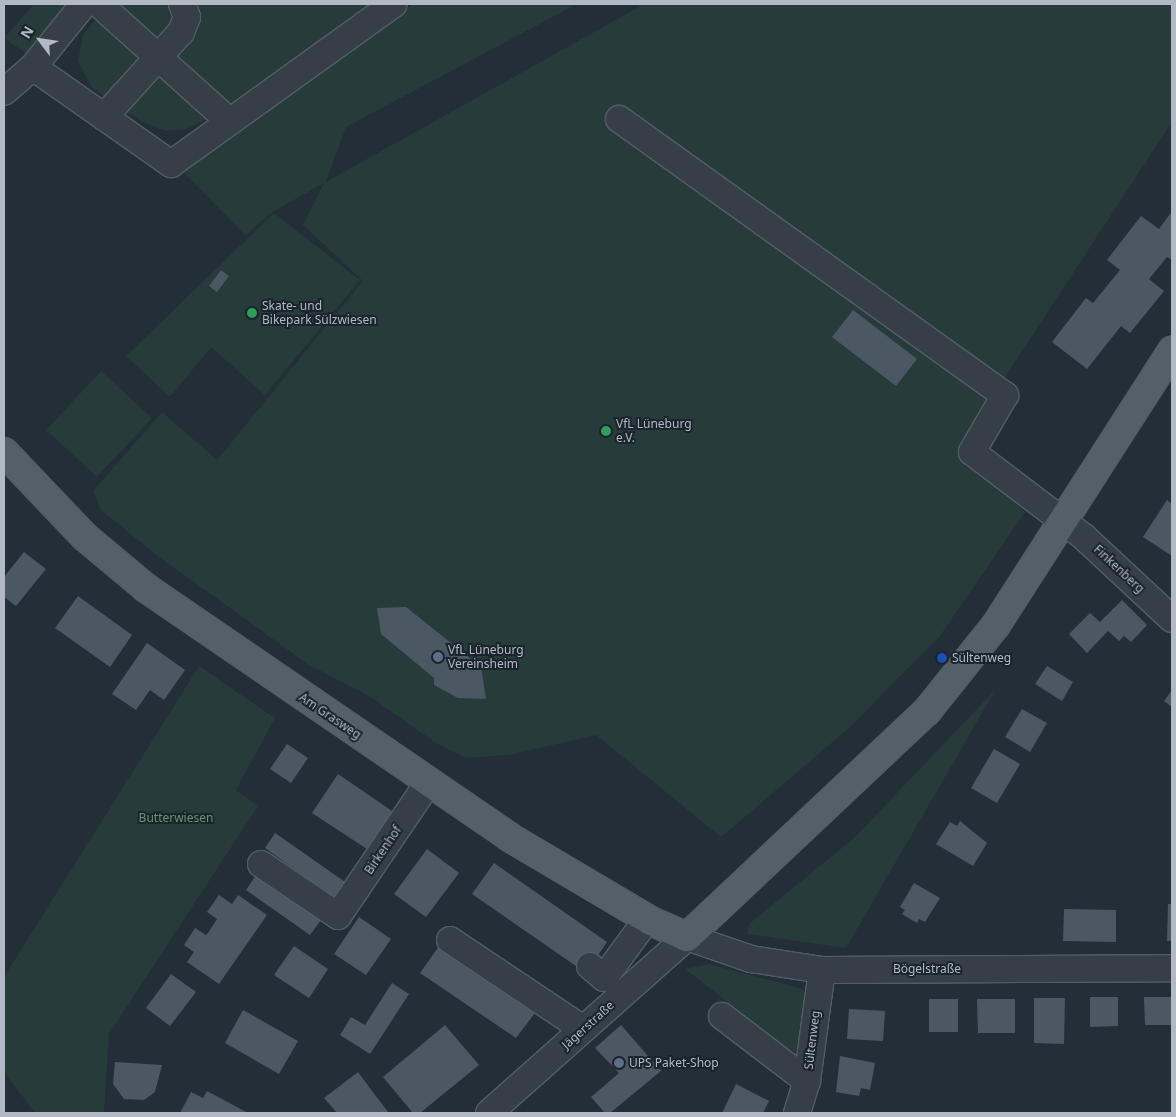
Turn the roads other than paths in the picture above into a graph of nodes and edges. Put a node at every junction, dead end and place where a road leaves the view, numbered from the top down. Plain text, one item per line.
1 (84, 4) edge
2 (99, 4) edge
3 (182, 4) edge
4 (394, 4) edge
5 (159, 58) junction
6 (33, 67) junction
7 (4, 92) edge
8 (104, 117) junction
9 (619, 119) dead end
10 (230, 122) junction
11 (1172, 351) edge
12 (4, 452) edge
13 (1063, 522) junction
14 (1172, 619) edge
15 (428, 783) junction
16 (261, 864) dead end
17 (648, 918) junction
18 (687, 937) junction
19 (450, 940) dead end
20 (590, 966) dead end
21 (1172, 968) edge
22 (822, 970) junction
23 (722, 1016) dead end
24 (583, 1029) junction
25 (807, 1081) junction
26 (489, 1113) edge
27 (798, 1113) edge

1 - 6 street
2 - 5 street
3 - 5 street
4 - 10 street
5 - 8 street
5 - 10 street
6 - 7 street
6 - 8 street
8 - 10 street
9 - 13 street, Finkenberg
11 - 13 main road
12 - 15 main road, Am Grasweg
13 - 14 street, Finkenberg
13 - 18 main road
15 - 16 street, Birkenhof
15 - 17 main road, Am Grasweg
17 - 18 main road, Am Grasweg
17 - 20 street
18 - 22 street, Bögelstraße
18 - 24 street, Jägerstraße
19 - 24 street
21 - 22 street, Bögelstraße
22 - 25 street, Sültenweg
23 - 25 street, Sültenweg
24 - 26 street, Jägerstraße
25 - 27 street, Sültenweg

